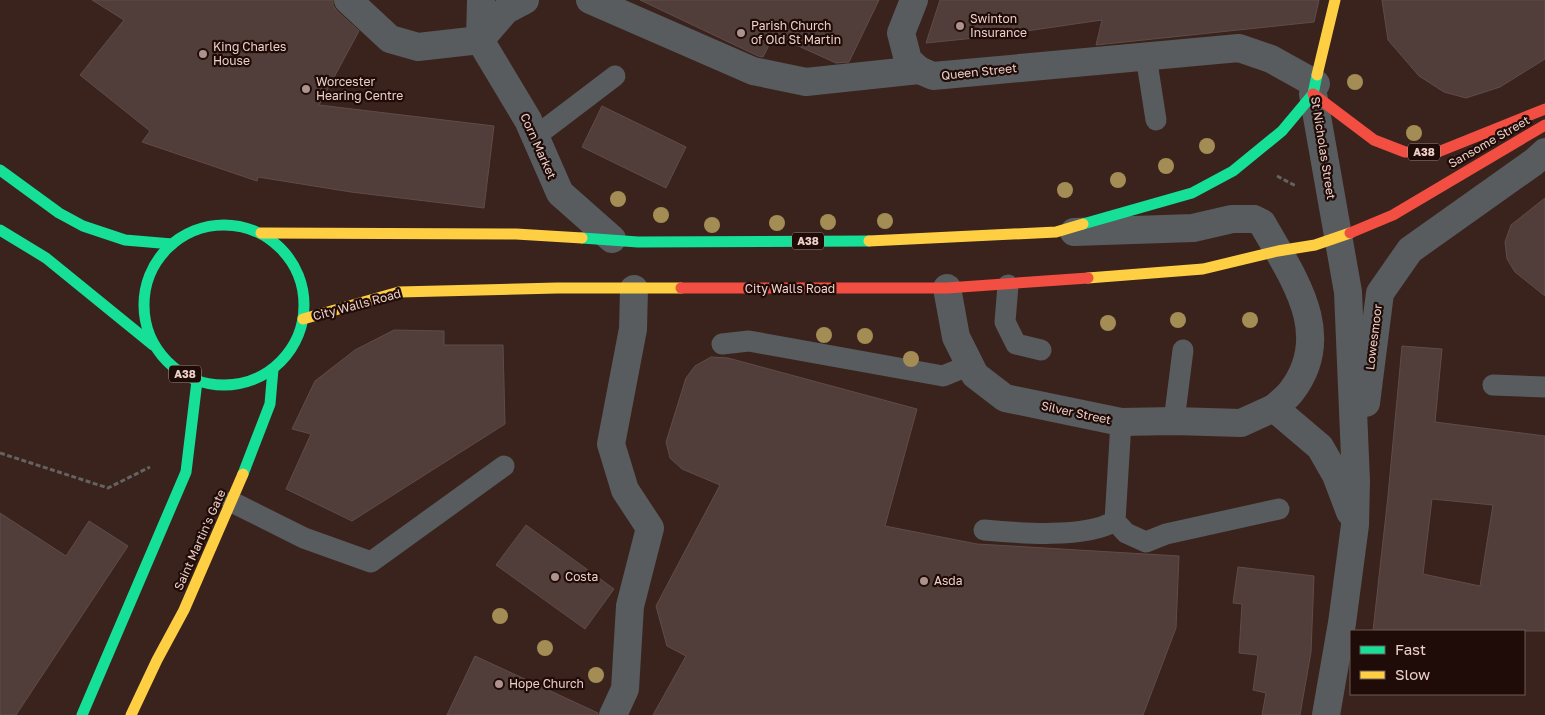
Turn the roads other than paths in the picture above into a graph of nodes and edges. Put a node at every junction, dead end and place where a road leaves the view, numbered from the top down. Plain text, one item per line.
1 (348, 0) edge
2 (480, 0) edge
3 (524, 0) edge
4 (590, 0) edge
5 (914, 0) edge
6 (1335, 0) edge
7 (480, 40) junction
8 (1146, 56) junction
9 (919, 70) junction
10 (615, 76) dead end
11 (1314, 89) junction
12 (1545, 109) edge
13 (1156, 120) dead end
14 (1545, 125) edge
15 (536, 136) junction
16 (1545, 152) edge
17 (0, 170) edge
18 (0, 230) edge
19 (1056, 232) junction
20 (261, 233) junction
21 (1340, 237) junction
22 (612, 239) junction
23 (172, 244) junction
24 (1278, 251) junction
25 (1008, 285) junction
26 (947, 288) junction
27 (634, 290) junction
28 (303, 319) junction
29 (722, 344) dead end
30 (155, 346) junction
31 (1041, 350) dead end
32 (1183, 350) dead end
33 (970, 365) junction
34 (273, 369) junction
35 (197, 381) junction
36 (1493, 385) dead end
37 (1545, 387) edge
38 (1274, 408) junction
39 (1174, 420) junction
40 (1120, 422) junction
41 (504, 466) dead end
42 (1356, 481) junction
43 (232, 502) junction
44 (1279, 509) dead end
45 (1115, 521) junction
46 (1355, 525) junction
47 (984, 530) dead end
48 (82, 715) edge
49 (131, 715) edge
50 (613, 715) edge
51 (1326, 715) edge

1 - 7 street
2 - 7 street
3 - 7 street
4 - 9 street, Queen Street
5 - 9 street
6 - 11 main road, St Nicholas Street / A38
7 - 15 street, Corn Market
8 - 9 street, Queen Street
8 - 11 street, Queen Street
8 - 13 lane
10 - 15 lane
11 - 12 main road, A38
11 - 19 main road, A38
11 - 21 street, St Nicholas Street
14 - 21 main road, Sansome Street
15 - 22 street, Corn Market
16 - 42 street, Lowesmoor
17 - 23 main road
18 - 30 main road, A38
19 - 22 main road, A38
19 - 24 street
20 - 22 main road, A38
20 - 23 main road, A38
20 - 28 main road, A38
21 - 24 main road, City Walls Road
21 - 42 street, Lowesmoor
23 - 30 main road, A38
24 - 25 main road, City Walls Road
24 - 38 street, Silver Street
25 - 26 main road, City Walls Road
25 - 31 lane
26 - 27 main road, City Walls Road
26 - 33 street, Silver Street
27 - 28 main road, City Walls Road
27 - 50 street
28 - 34 main road, A38
29 - 33 lane
30 - 35 main road, A38
32 - 39 lane
33 - 40 street, Silver Street
34 - 35 main road, A38
34 - 43 main road, Saint Martin's Gate
35 - 48 main road
36 - 37 lane
38 - 39 street, Silver Street
38 - 46 street
39 - 40 street, Silver Street
40 - 45 lane
41 - 43 lane
42 - 46 street, Lowesmoor
43 - 49 main road, Saint Martin's Gate
44 - 45 lane
45 - 47 lane
46 - 51 street, Lowesmoor

